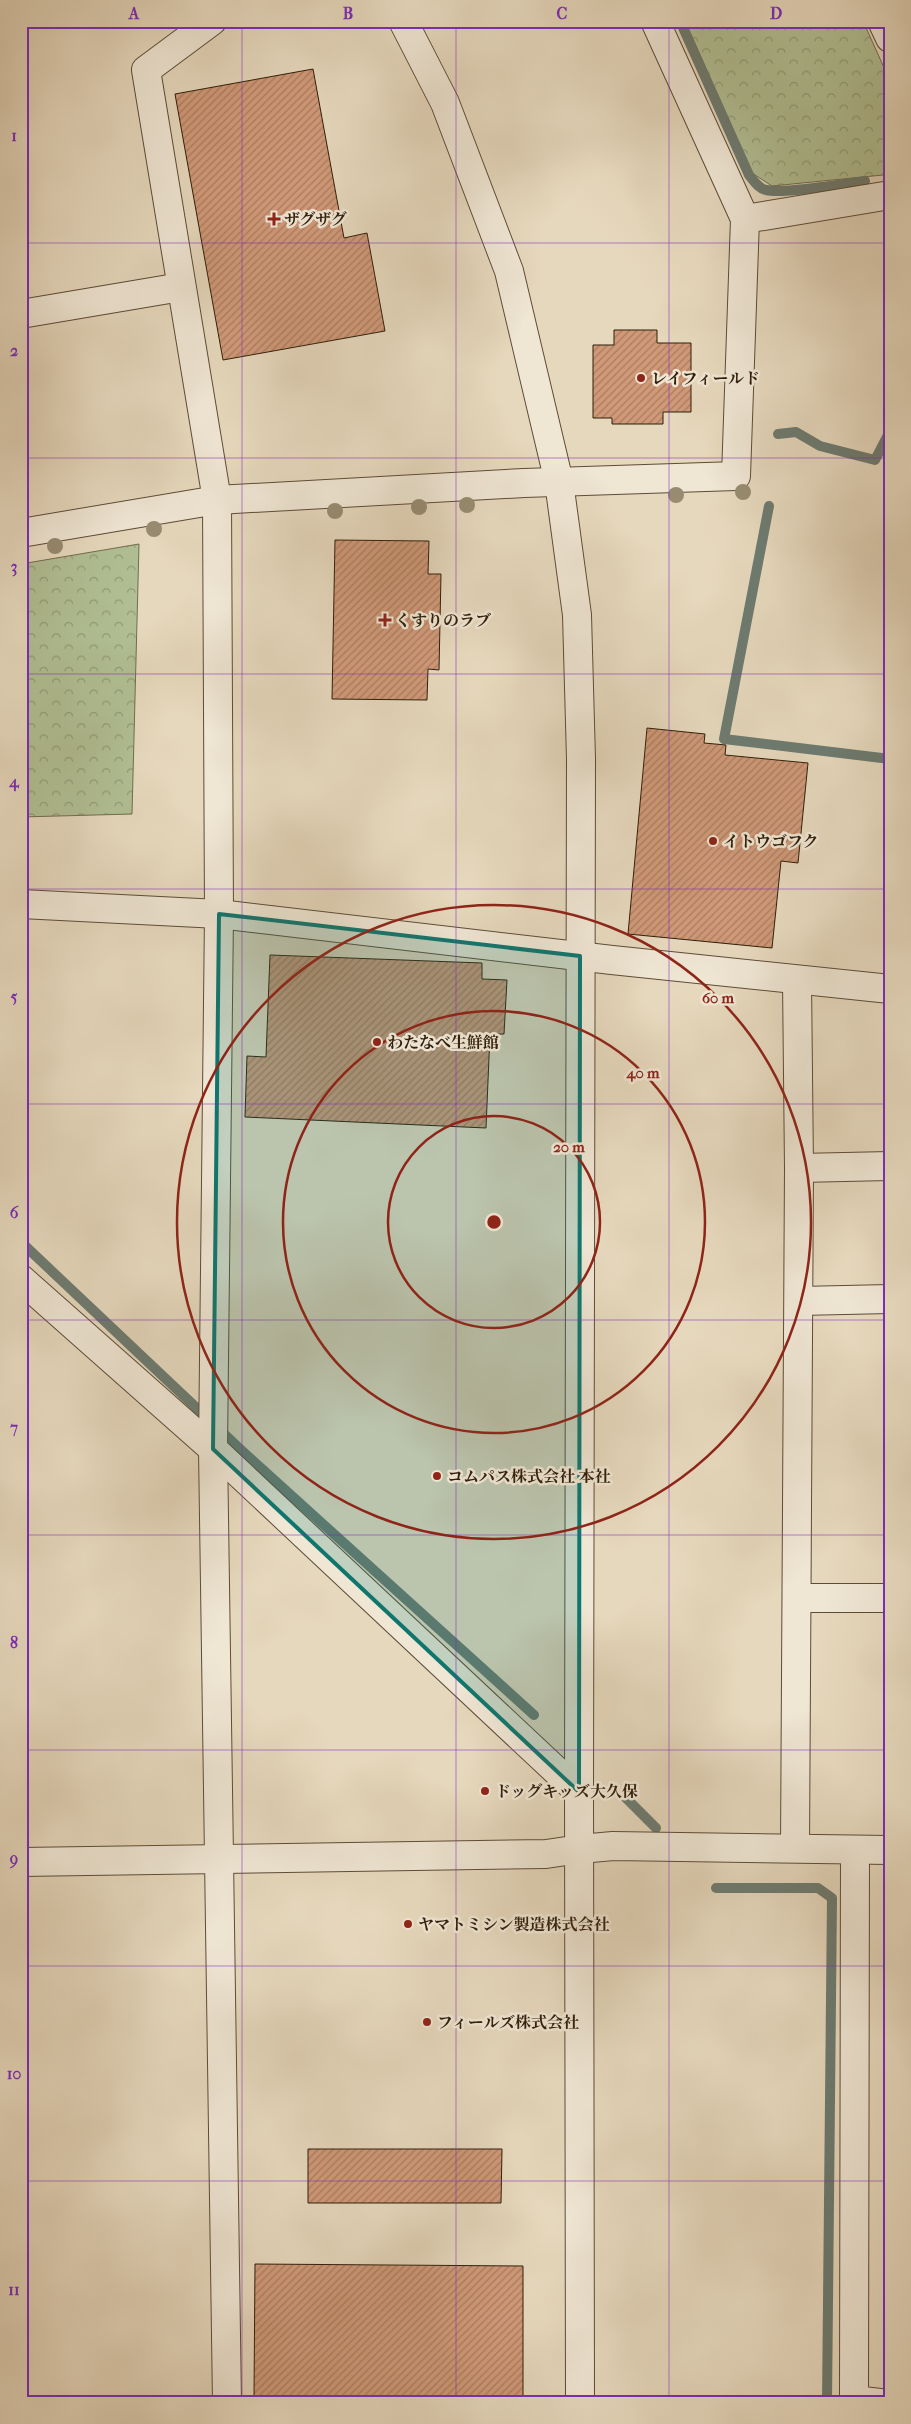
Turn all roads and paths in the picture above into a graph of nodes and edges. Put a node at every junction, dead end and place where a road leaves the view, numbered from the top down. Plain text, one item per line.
1 (212, 21) edge
2 (403, 21) edge
3 (655, 21) edge
4 (882, 21) edge
5 (890, 38) edge
6 (890, 195) edge
7 (745, 219) junction
8 (181, 287) junction
9 (21, 314) edge
10 (559, 482) junction
11 (217, 500) junction
12 (21, 534) edge
13 (21, 904) edge
14 (219, 914) junction
15 (580, 956) junction
16 (796, 980) junction
17 (890, 989) edge
18 (890, 1166) edge
19 (799, 1168) junction
20 (21, 1279) edge
21 (890, 1299) edge
22 (799, 1301) junction
23 (213, 1442) junction
24 (797, 1598) junction
25 (890, 1598) edge
26 (578, 1792) junction
27 (796, 1848) junction
28 (580, 1849) junction
29 (855, 1850) junction
30 (890, 1850) edge
31 (219, 1859) junction
32 (21, 1862) edge
33 (228, 2403) edge
34 (580, 2403) edge
35 (880, 2403) edge

1 - 8 street
2 - 10 street
3 - 7 street
4 - 5 street
6 - 7 street
7 - 10 street
8 - 9 street
8 - 11 street
10 - 11 street
10 - 15 street
11 - 12 street
11 - 14 street
13 - 14 street
14 - 15 street
14 - 23 street
15 - 16 street
15 - 26 street
16 - 17 street
16 - 19 street
18 - 19 street
19 - 22 street
20 - 23 street
21 - 22 street
22 - 24 street
23 - 26 street
23 - 31 street
24 - 25 street
24 - 27 street
26 - 28 street
27 - 28 street
27 - 29 street
28 - 31 street
28 - 34 street
29 - 30 street
29 - 35 street
31 - 32 street
31 - 33 street

